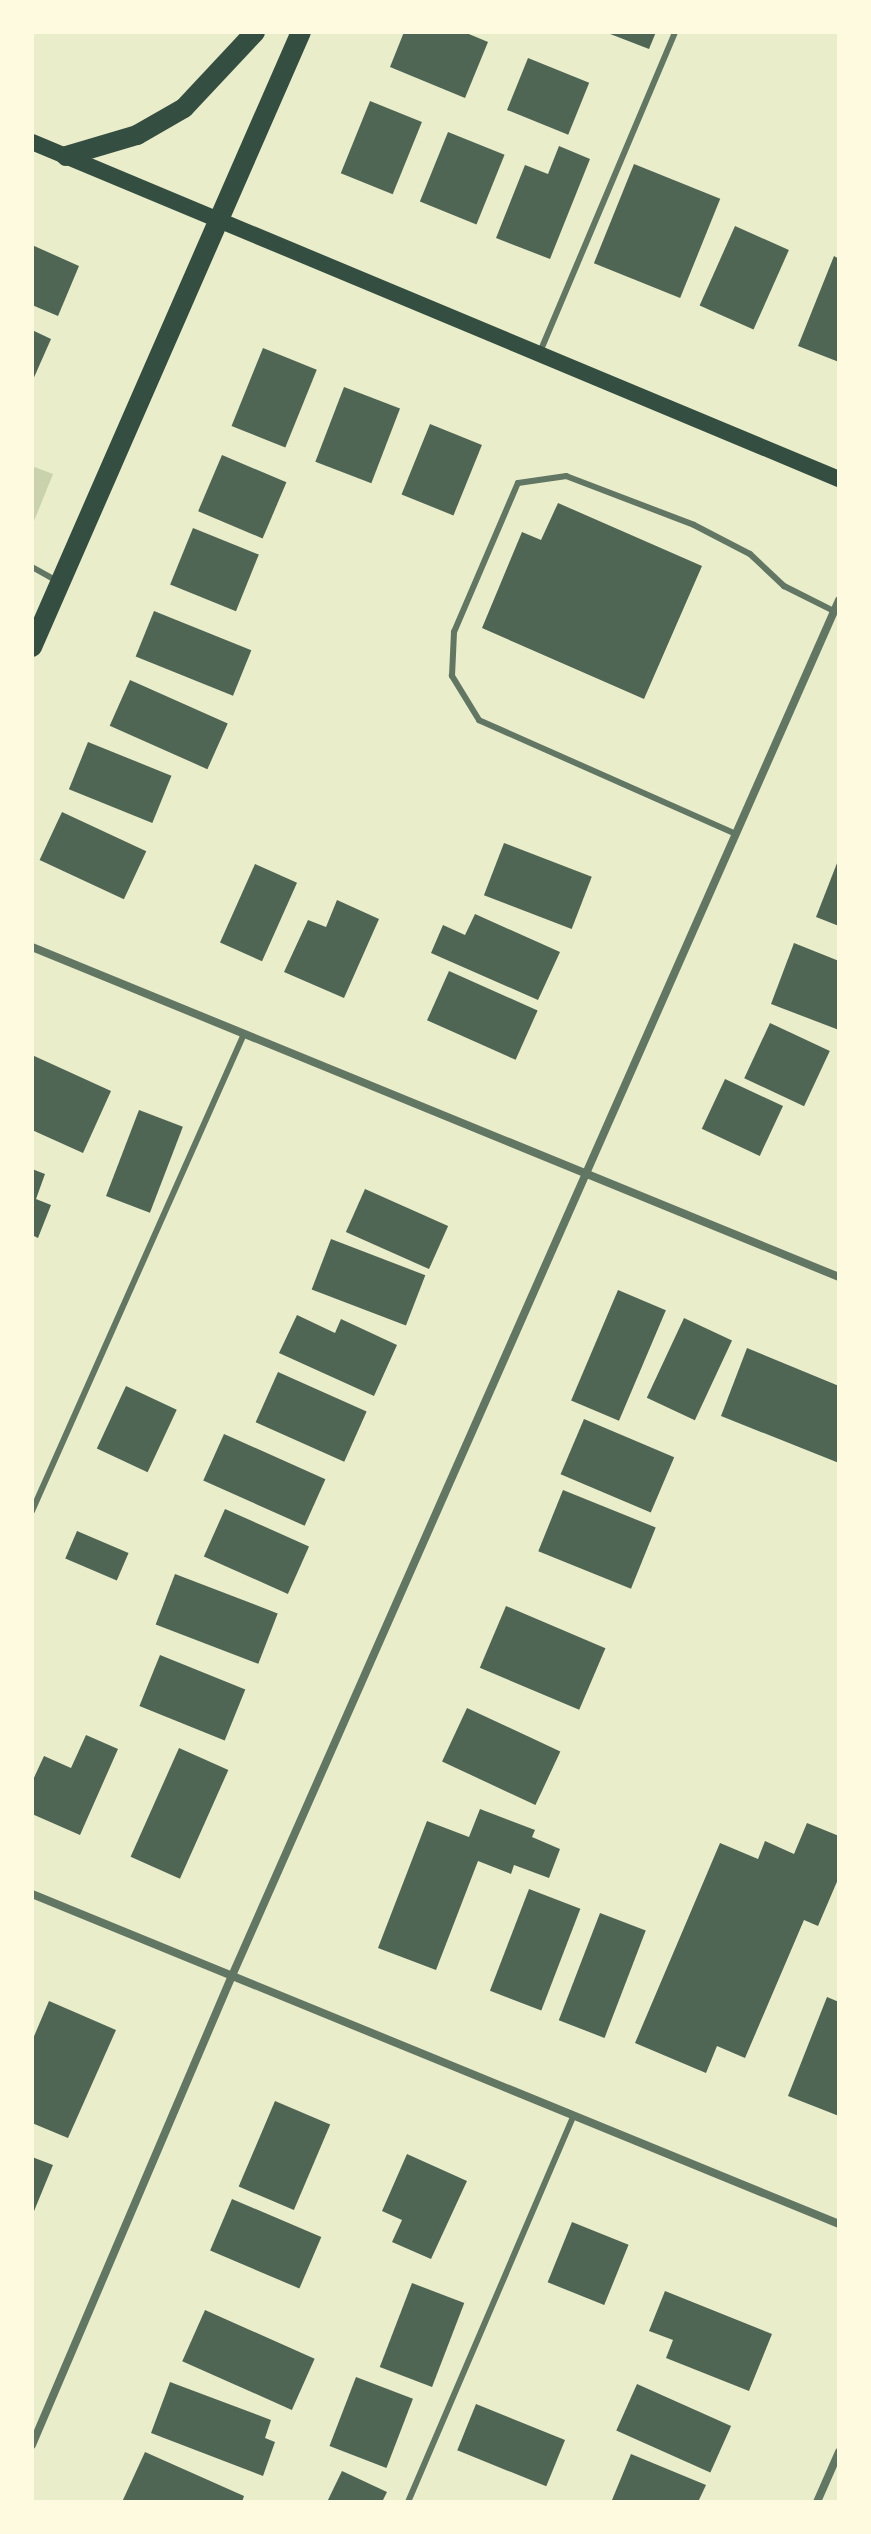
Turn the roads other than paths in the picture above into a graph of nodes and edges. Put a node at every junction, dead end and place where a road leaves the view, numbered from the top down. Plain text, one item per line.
1 (255, 32) edge
2 (301, 32) edge
3 (675, 32) edge
4 (32, 142) edge
5 (66, 156) junction
6 (217, 223) junction
7 (539, 356) junction
8 (839, 479) edge
9 (32, 567) edge
10 (60, 583) junction
11 (839, 600) edge
12 (834, 611) junction
13 (32, 647) edge
14 (736, 834) junction
15 (32, 947) edge
16 (244, 1034) junction
17 (585, 1175) junction
18 (839, 1277) edge
19 (32, 1511) edge
20 (32, 1894) edge
21 (231, 1978) junction
22 (573, 2117) junction
23 (839, 2224) edge
24 (32, 2445) edge
25 (839, 2452) edge
26 (408, 2502) edge
27 (817, 2502) edge

1 - 5 main road
2 - 6 main road
3 - 7 lane
4 - 5 main road
5 - 6 main road
6 - 7 main road
6 - 10 main road
7 - 8 main road
9 - 10 lane
10 - 13 main road
11 - 12 street
12 - 14 street
12 - 14 lane
14 - 17 street
15 - 16 street
16 - 17 street
16 - 19 lane
17 - 18 street
17 - 21 street
20 - 21 street
21 - 22 street
21 - 24 street
22 - 23 street
22 - 26 lane
25 - 27 street

